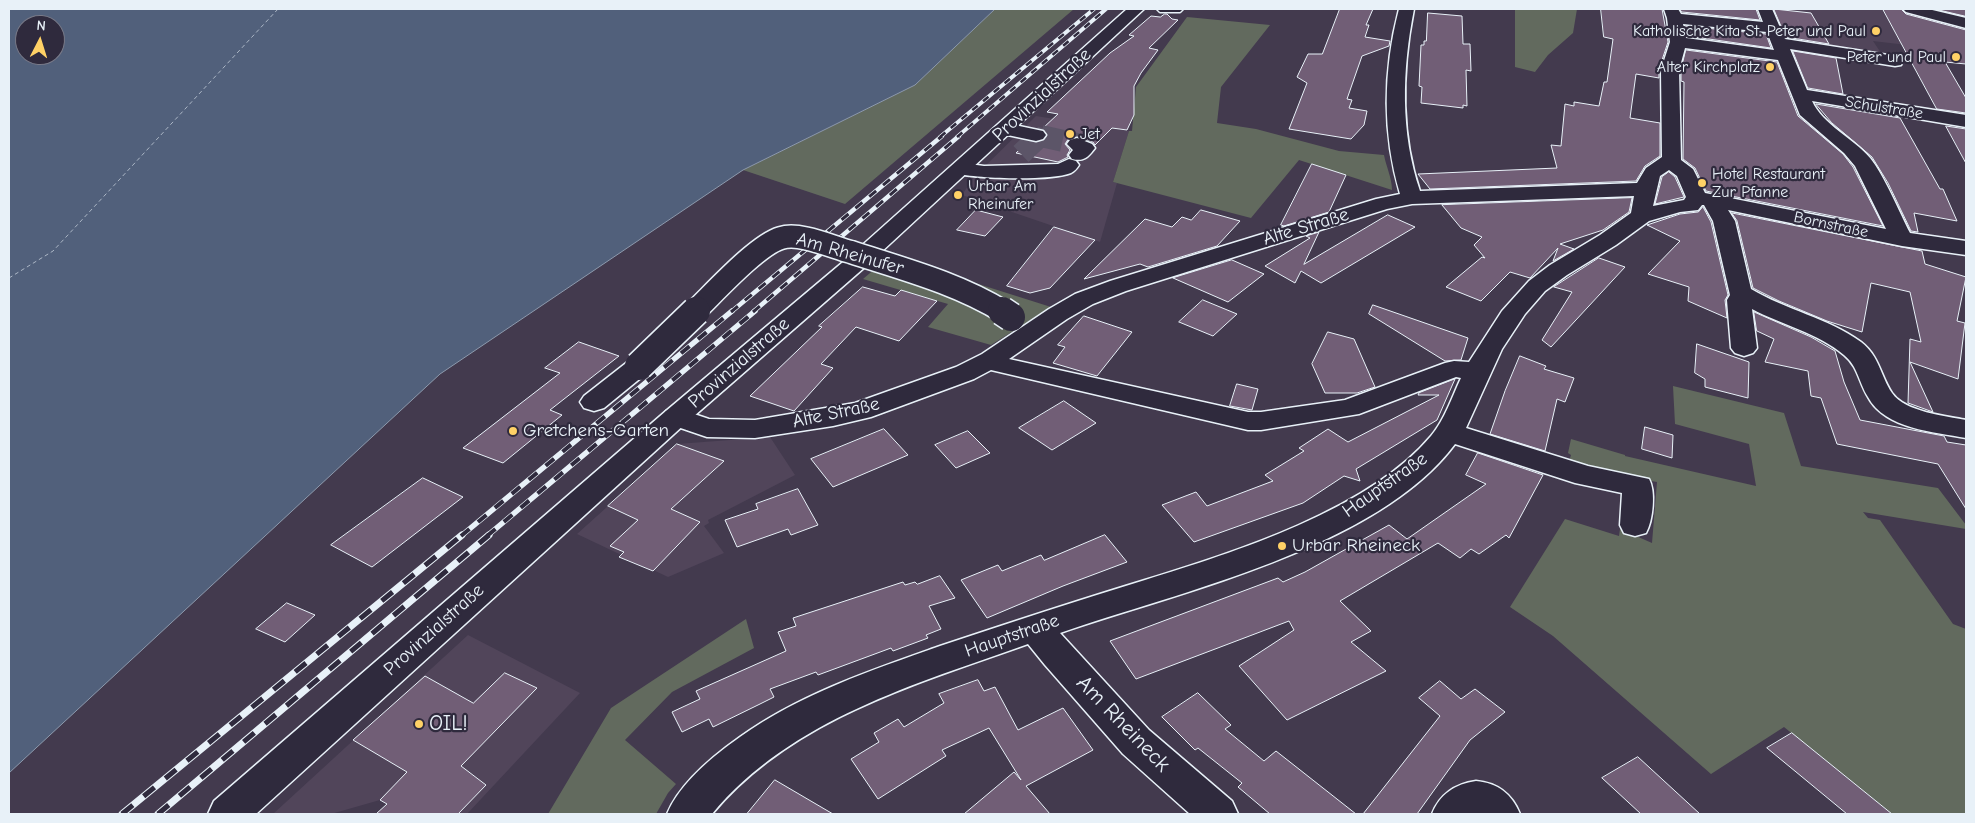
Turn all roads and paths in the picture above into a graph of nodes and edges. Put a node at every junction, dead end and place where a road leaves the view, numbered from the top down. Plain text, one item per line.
1 (1136, 9) edge
2 (1165, 9) edge
3 (1174, 9) edge
4 (1406, 9) edge
5 (1765, 9) edge
6 (1911, 9) edge
7 (1675, 23) edge
8 (1966, 23) edge
9 (1780, 42) junction
10 (1895, 61) dead end
11 (1801, 94) junction
12 (1966, 121) edge
13 (1006, 128) junction
14 (1036, 135) tunnel mouth
15 (1075, 155) dead end
16 (1670, 161) junction
17 (962, 169) junction
18 (1412, 198) junction
19 (1704, 199) junction
20 (1644, 203) junction
21 (1902, 239) junction
22 (1966, 248) edge
23 (1747, 297) junction
24 (1034, 332) junction
25 (1744, 348) dead end
26 (991, 360) junction
27 (1477, 371) junction
28 (594, 402) dead end
29 (676, 417) junction
30 (1966, 429) edge
31 (1449, 432) junction
32 (1635, 525) dead end
33 (1035, 627) junction
34 (228, 814) edge
35 (687, 814) edge
36 (1218, 814) edge
37 (1452, 814) edge
38 (1500, 814) edge

1 - 13 street, Provinzialstraße
2 - 3 street
4 - 18 street
5 - 9 street
6 - 8 street
7 - 9 street
7 - 9 street
7 - 16 street
9 - 10 street
9 - 11 street
11 - 12 street, Schulstraße
11 - 21 street
13 - 14 street
13 - 17 street, Provinzialstraße
15 - 17 street
16 - 19 street
16 - 20 street, Hauptstraße
17 - 29 street, Provinzialstraße
18 - 20 street, Alte Straße
18 - 24 street, Alte Straße
19 - 20 street
19 - 21 street, Bornstraße
19 - 23 street
20 - 27 street, Hauptstraße
21 - 22 street, Bornstraße
23 - 25 street
23 - 30 street
24 - 26 street, Alte Straße
24 - 28 street, Am Rheinufer, bridge
26 - 27 street
26 - 29 street, Alte Straße
27 - 31 street, Hauptstraße
29 - 34 street, Provinzialstraße
31 - 32 street
31 - 33 street, Hauptstraße
33 - 35 street, Hauptstraße
33 - 36 street, Am Rheineck
37 - 38 street

